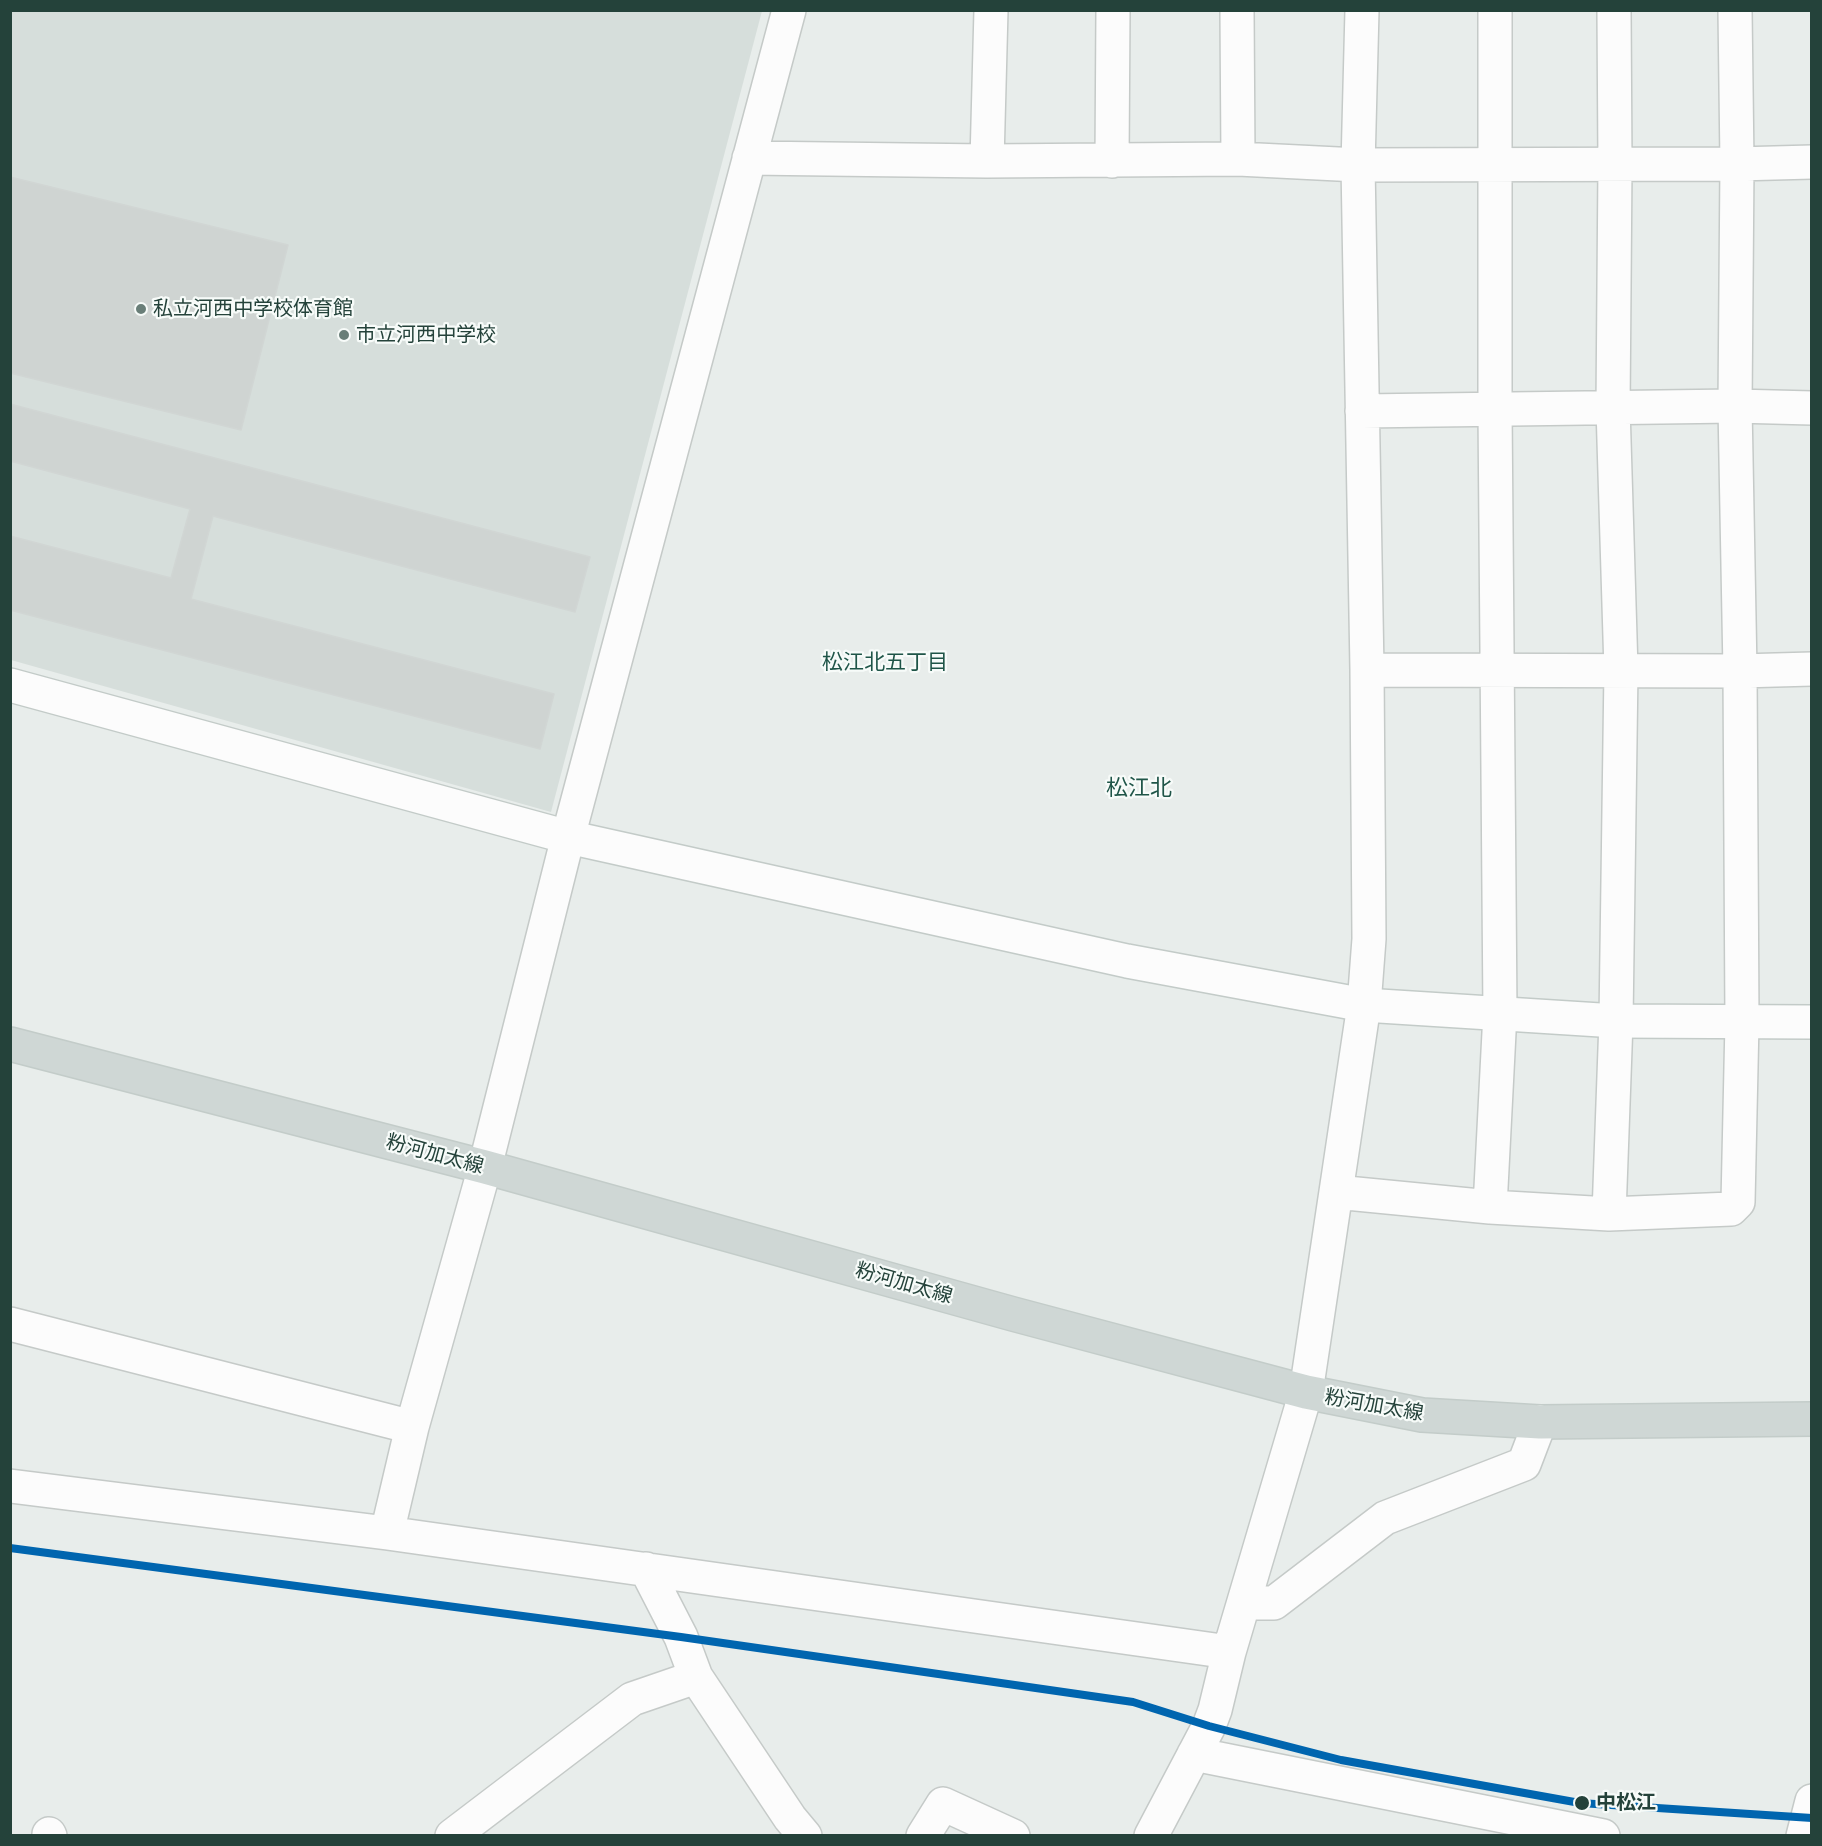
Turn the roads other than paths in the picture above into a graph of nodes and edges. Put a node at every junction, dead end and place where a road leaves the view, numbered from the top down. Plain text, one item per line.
1 (789, 10) edge
2 (991, 10) edge
3 (1113, 10) edge
4 (1237, 10) edge
5 (1362, 10) edge
6 (1495, 10) edge
7 (1614, 10) edge
8 (1735, 10) edge
9 (749, 158) junction
10 (1238, 159) junction
11 (987, 161) junction
12 (1112, 161) junction
13 (1812, 162) edge
14 (1737, 164) junction
15 (1358, 165) junction
16 (1494, 165) junction
17 (1615, 165) junction
18 (1735, 406) junction
19 (1613, 408) junction
20 (1812, 408) edge
21 (1495, 409) junction
22 (1362, 411) junction
23 (1812, 669) edge
24 (1367, 670) junction
25 (1498, 670) junction
26 (1621, 670) junction
27 (1740, 671) junction
28 (10, 685) edge
29 (568, 837) junction
30 (1364, 1005) junction
31 (1500, 1013) junction
32 (1616, 1021) junction
33 (1742, 1022) junction
34 (1812, 1022) edge
35 (10, 1044) edge
36 (485, 1167) junction
37 (1336, 1192) junction
38 (1490, 1207) junction
39 (1609, 1214) junction
40 (10, 1324) edge
41 (1306, 1392) junction
42 (1812, 1419) edge
43 (1540, 1422) junction
44 (412, 1427) junction
45 (10, 1486) edge
46 (387, 1533) junction
47 (646, 1569) junction
48 (1244, 1603) junction
49 (1229, 1652) junction
50 (696, 1677) junction
51 (1194, 1754) junction
52 (1812, 1801) edge
53 (452, 1836) edge
54 (805, 1836) edge
55 (923, 1836) edge
56 (1013, 1836) edge
57 (1151, 1836) edge
58 (1603, 1836) edge
59 (1803, 1836) edge

1 - 9 street
2 - 11 street
3 - 12 street
4 - 10 street
5 - 15 street
6 - 16 street
7 - 17 street
8 - 14 street
9 - 11 street
9 - 29 street
10 - 12 street
10 - 15 street
11 - 12 street
13 - 14 street
14 - 17 street
14 - 18 street
15 - 16 street
15 - 22 street
16 - 17 street
16 - 21 street
17 - 19 street
18 - 19 street
18 - 20 street
18 - 27 street
19 - 21 street
19 - 26 street
21 - 22 street
21 - 25 street
22 - 24 street
23 - 27 street
24 - 25 street
24 - 30 street
25 - 26 street
25 - 31 street
26 - 27 street
26 - 32 street
27 - 33 street
28 - 29 street
29 - 30 street
29 - 36 street
30 - 31 street
30 - 37 street
31 - 32 street
31 - 38 street
32 - 33 street
32 - 39 street
33 - 34 street
33 - 39 street
35 - 36 main road, 粉河加太線
36 - 41 main road, 粉河加太線
36 - 44 street
37 - 38 street
37 - 41 street
38 - 39 street
40 - 44 street
41 - 43 main road, 粉河加太線
41 - 48 street
42 - 43 main road, 粉河加太線
43 - 48 street
44 - 46 street
45 - 46 street
46 - 47 street
47 - 49 street
47 - 50 street
48 - 49 street
49 - 51 street
50 - 53 street
50 - 54 street
51 - 57 street
51 - 58 street
52 - 59 street
55 - 56 street

